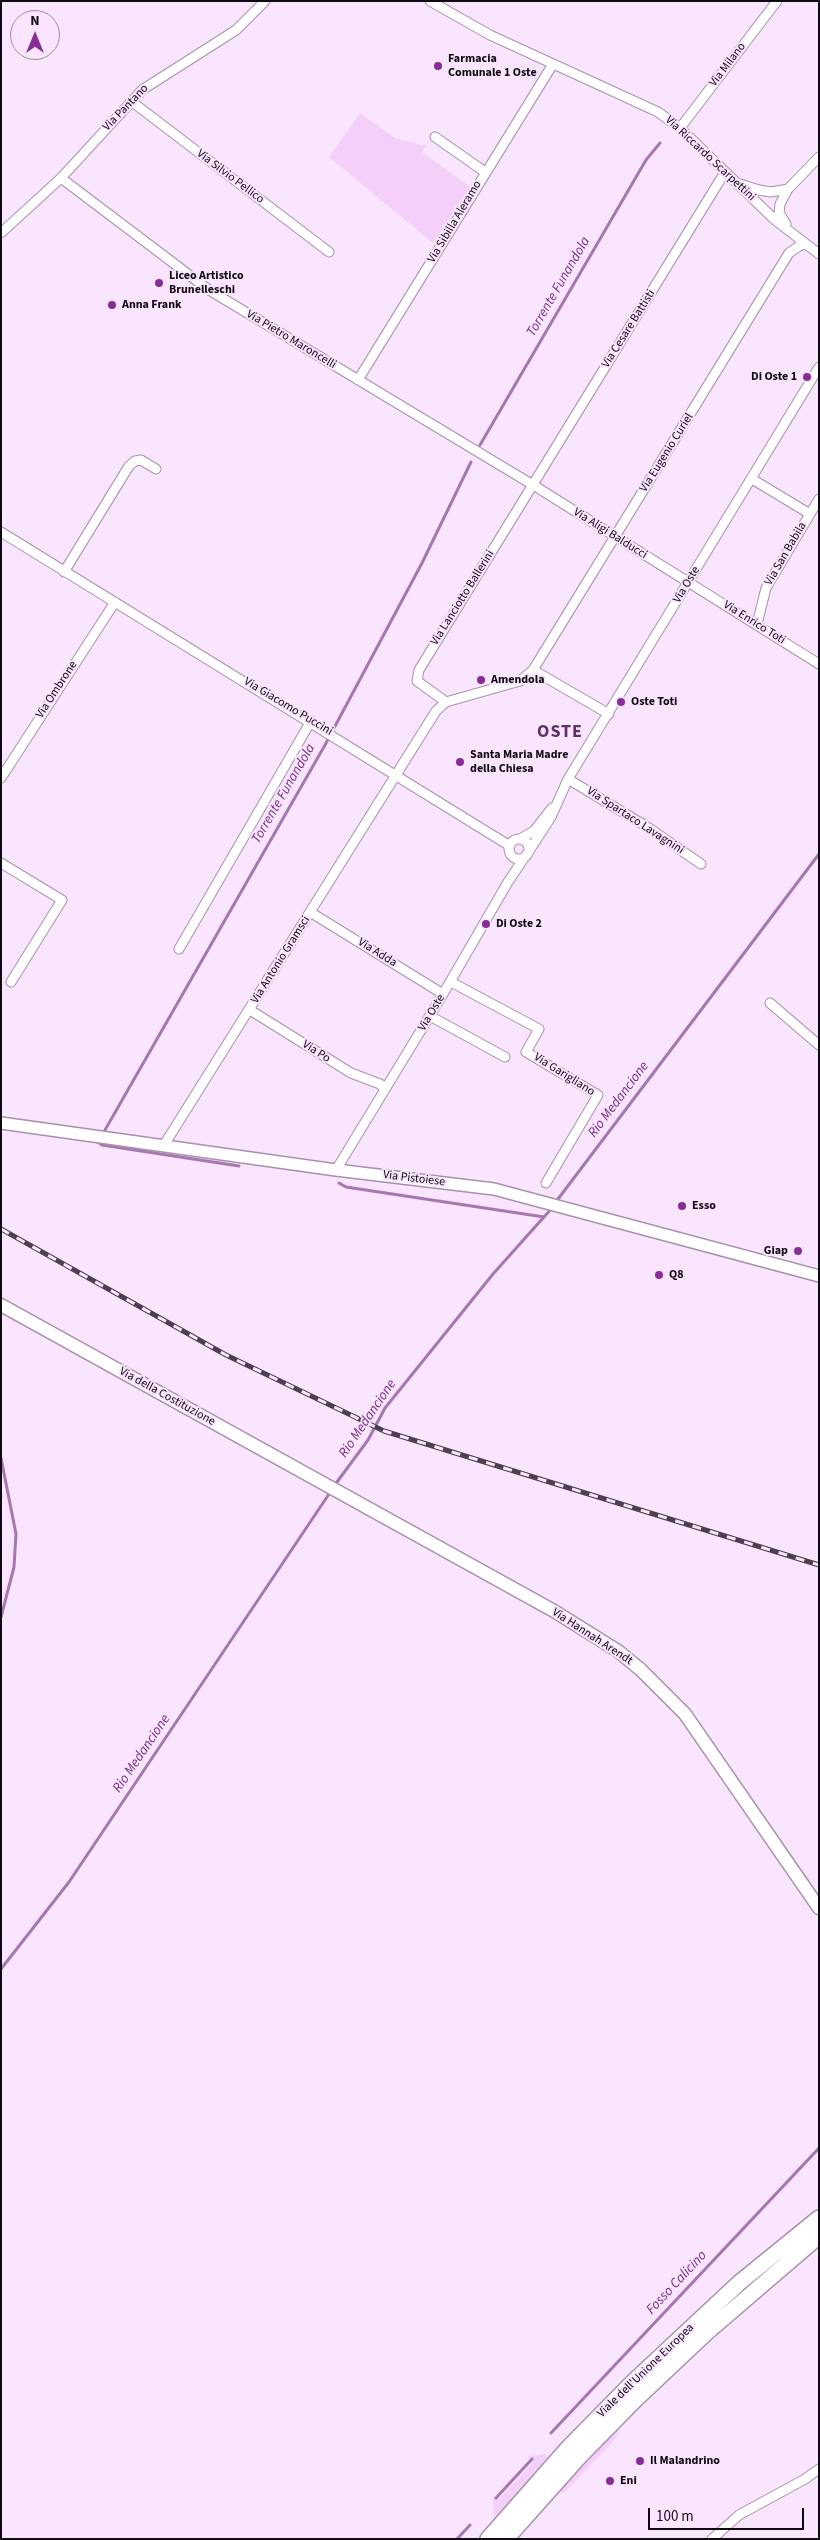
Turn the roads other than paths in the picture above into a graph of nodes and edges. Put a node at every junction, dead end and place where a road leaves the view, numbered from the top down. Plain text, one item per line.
1 (266, 1) edge
2 (430, 1) edge
3 (777, 1) edge
4 (553, 64) junction
5 (131, 101) junction
6 (680, 128) junction
7 (436, 138) dead end
8 (819, 157) edge
9 (485, 172) junction
10 (725, 172) junction
11 (61, 178) junction
12 (737, 183) junction
13 (788, 188) junction
14 (1, 233) edge
15 (794, 234) junction
16 (806, 244) junction
17 (329, 252) dead end
18 (819, 254) edge
19 (819, 367) edge
20 (358, 380) junction
21 (156, 469) dead end
22 (752, 479) junction
23 (532, 485) junction
24 (819, 499) edge
25 (810, 514) junction
26 (1, 532) edge
27 (616, 537) junction
28 (64, 572) junction
29 (688, 583) junction
30 (114, 602) junction
31 (757, 624) junction
32 (819, 664) edge
33 (533, 670) junction
34 (446, 702) junction
35 (608, 714) junction
36 (314, 723) junction
37 (396, 774) junction
38 (1, 778) edge
39 (568, 779) junction
40 (556, 804) junction
41 (520, 839) junction
42 (510, 846) junction
43 (528, 853) junction
44 (1, 863) edge
45 (701, 864) dead end
46 (310, 912) junction
47 (179, 950) dead end
48 (11, 982) dead end
49 (451, 982) junction
50 (443, 994) junction
51 (770, 1003) dead end
52 (250, 1010) junction
53 (430, 1016) junction
54 (819, 1046) edge
55 (505, 1057) dead end
56 (385, 1089) junction
57 (1, 1123) edge
58 (164, 1145) junction
59 (336, 1170) junction
60 (546, 1183) dead end
61 (819, 1276) edge
62 (1, 1305) edge
63 (334, 1489) joint
64 (819, 1908) edge
65 (819, 2218) edge
66 (819, 2236) edge
67 (819, 2469) edge
68 (488, 2539) edge
69 (506, 2539) edge
70 (712, 2539) edge

1 - 5 street, Via Pantano
2 - 4 street, Via Riccardo Scarpettini
3 - 6 street, Via Milano
4 - 6 street, Via Riccardo Scarpettini
4 - 9 street, Via Sibilla Aleramo
5 - 11 street, Via Pantano
5 - 17 street, Via Silvio Pellico
6 - 10 street, Via Riccardo Scarpettini
7 - 9 street
8 - 13 street
9 - 20 street, Via Sibilla Aleramo
10 - 12 street, Via Riccardo Scarpettini
10 - 23 street, Via Cesare Battisti
11 - 14 street, Via Pantano
11 - 20 street, Via Pietro Maroncelli
12 - 13 street
12 - 15 street, Via Riccardo Scarpettini
13 - 15 street
15 - 16 street, Via Riccardo Scarpettini
16 - 18 street, Via Riccardo Scarpettini
16 - 27 street, Via Eugenio Curiel
19 - 22 street, Via Oste
20 - 23 street, Via Pietro Maroncelli
21 - 28 street
22 - 25 street, Via San Babila
22 - 29 street, Via Oste
23 - 27 street, Via Aligi Balducci
23 - 34 street, Via Lanciotto Ballerini
24 - 25 street, Via San Babila
25 - 31 street, Via San Babila
26 - 28 street, Via Giacomo Puccini
27 - 29 street, Via Aligi Balducci
27 - 33 street, Via Eugenio Curiel
28 - 30 street, Via Giacomo Puccini
29 - 31 street, Via Enrico Toti
29 - 35 street, Via Oste
30 - 36 street, Via Giacomo Puccini
30 - 38 street, Via Ombrone
31 - 32 street, Via Enrico Toti
33 - 34 street
33 - 35 street
34 - 37 street, Via Antonio Gramsci
35 - 39 street, Via Oste
36 - 37 street, Via Giacomo Puccini
36 - 47 street
37 - 42 street, Via Giacomo Puccini
37 - 46 street, Via Antonio Gramsci
39 - 40 street, Via Oste
39 - 45 street, Via Spartaco Lavagnini
40 - 41 street, Via Oste
40 - 43 street, Via Oste
41 - 42 street
41 - 43 street
42 - 43 street
43 - 49 street, Via Oste
44 - 48 street
46 - 50 street, Via Adda
46 - 52 street, Via Antonio Gramsci
49 - 50 street, Via Oste
49 - 60 street, Via Garigliano
50 - 53 street, Via Oste
51 - 54 street
52 - 56 street, Via Po
52 - 58 street, Via Antonio Gramsci
53 - 55 street
53 - 56 street, Via Oste
56 - 59 street, Via Oste
57 - 58 street, Via Pistoiese
58 - 59 street, Via Pistoiese
59 - 61 street, Via Pistoiese
62 - 63 main road, Via della Costituzione
63 - 64 main road, Via Hannah Arendt
65 - 68 main road, Viale dell'Unione Europea
66 - 69 main road, Viale dell'Unione Europea
67 - 70 street

